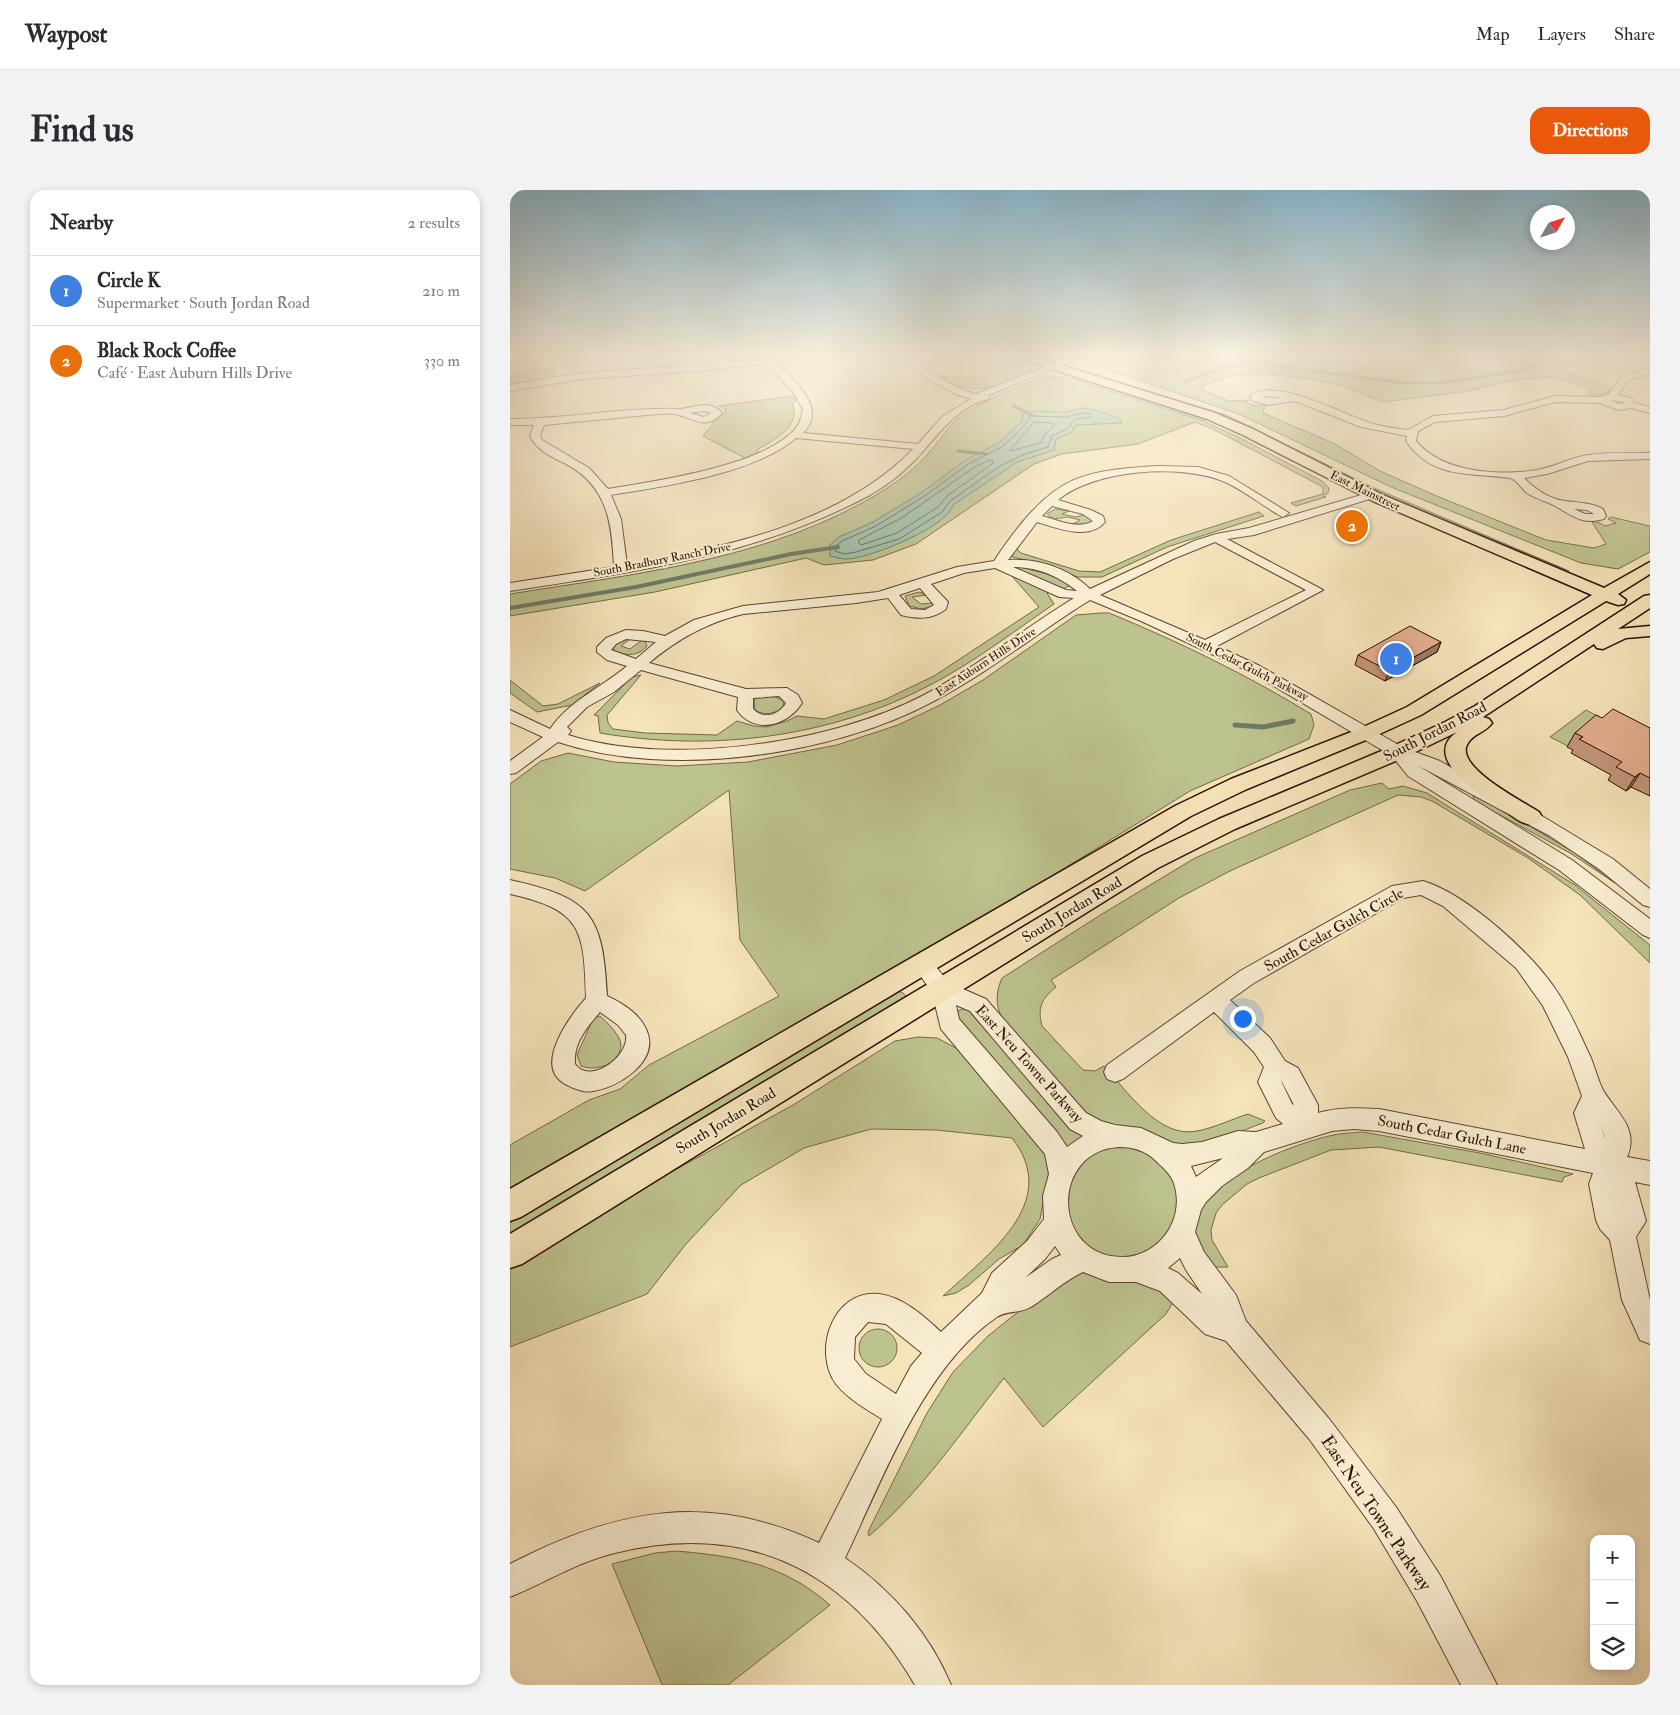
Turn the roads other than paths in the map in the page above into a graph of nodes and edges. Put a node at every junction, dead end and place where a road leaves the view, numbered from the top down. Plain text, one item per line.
1 (539, 426) edge
2 (802, 426) edge
3 (940, 426) edge
4 (1234, 426) edge
5 (1257, 426) edge
6 (1371, 426) edge
7 (1420, 426) edge
8 (1411, 434) junction
9 (794, 435) junction
10 (921, 447) junction
11 (1622, 456) junction
12 (1650, 456) edge
13 (1644, 468) dead end
14 (1516, 476) junction
15 (605, 493) junction
16 (1367, 493) junction
17 (1051, 502) junction
18 (1559, 504) dead end
19 (1283, 513) junction
20 (1035, 518) junction
21 (1457, 532) junction
22 (1230, 534) junction
23 (1216, 538) junction
24 (998, 565) junction
25 (1650, 567) edge
26 (621, 569) junction
27 (922, 583) junction
28 (510, 587) edge
29 (1612, 591) junction
30 (892, 593) junction
31 (1088, 595) junction
32 (1647, 605) edge
33 (1650, 631) edge
34 (668, 640) junction
35 (1533, 640) junction
36 (1207, 644) junction
37 (1576, 647) junction
38 (638, 664) junction
39 (746, 694) dead end
40 (1498, 699) junction
41 (510, 714) edge
42 (1366, 733) junction
43 (554, 735) junction
44 (1398, 752) junction
45 (510, 769) edge
46 (1531, 817) junction
47 (510, 887) edge
48 (1650, 900) edge
49 (1628, 911) junction
50 (1650, 930) edge
51 (922, 964) junction
52 (942, 989) junction
53 (1215, 999) junction
54 (597, 1001) dead end
55 (1116, 1072) dead end
56 (1306, 1127) junction
57 (1117, 1137) junction
58 (1256, 1143) junction
59 (1165, 1154) junction
60 (1610, 1166) junction
61 (1061, 1172) junction
62 (1650, 1174) edge
63 (1190, 1205) junction
64 (510, 1206) edge
65 (1057, 1223) junction
66 (1183, 1234) junction
67 (510, 1252) edge
68 (1085, 1258) junction
69 (1138, 1268) junction
70 (992, 1303) junction
71 (1235, 1330) junction
72 (1650, 1330) edge
73 (941, 1351) junction
74 (900, 1414) junction
75 (826, 1564) junction
76 (510, 1581) edge
77 (934, 1685) edge
78 (1480, 1685) edge

1 - 15 street
2 - 9 street
3 - 10 street, South Bradbury Ranch Drive
4 - 16 main road, East Mainstreet
5 - 29 main road, East Mainstreet
6 - 8 street
7 - 8 street
8 - 14 street
9 - 10 street
9 - 15 street
10 - 26 street, South Bradbury Ranch Drive
11 - 12 street
11 - 13 street
11 - 14 street
14 - 18 street
15 - 26 street
16 - 19 street, East Auburn Hills Drive
16 - 21 main road, East Mainstreet
16 - 22 street, East Auburn Hills Drive
17 - 19 street
17 - 20 street
17 - 20 street
19 - 22 street, East Auburn Hills Drive
20 - 24 street
21 - 29 main road, East Mainstreet
21 - 35 main road
22 - 23 street, East Auburn Hills Drive
23 - 31 street, East Auburn Hills Drive
23 - 36 street
24 - 27 street
24 - 31 street, East Auburn Hills Drive
25 - 29 main road, South Jordan Road
26 - 28 street, South Bradbury Ranch Drive
27 - 30 street
27 - 30 street
29 - 32 main road, East Mainstreet
29 - 35 main road, South Jordan Road
30 - 34 street
31 - 36 street, South Cedar Gulch Parkway
31 - 43 street, East Auburn Hills Drive
32 - 37 main road, South Jordan Road
33 - 37 main road
34 - 38 street
34 - 38 street
35 - 42 main road, South Jordan Road
36 - 42 street, South Cedar Gulch Parkway
37 - 40 main road, South Jordan Road
38 - 39 street
38 - 43 street
40 - 44 main road, South Jordan Road
40 - 46 main road
41 - 43 street, East Auburn Hills Drive
42 - 44 street, South Cedar Gulch Parkway
42 - 51 main road, South Jordan Road
43 - 45 street
44 - 46 street, South Cedar Gulch Parkway
44 - 49 street, South Cedar Gulch Parkway
44 - 52 main road, South Jordan Road
46 - 48 street, South Cedar Gulch Parkway
47 - 54 street
48 - 49 street
49 - 50 street, South Cedar Gulch Parkway
51 - 52 street, East Neu Towne Parkway
51 - 64 main road, South Jordan Road
52 - 57 street, East Neu Towne Parkway
52 - 61 street, East Neu Towne Parkway
52 - 67 main road, South Jordan Road
53 - 55 street, South Cedar Gulch Circle
53 - 56 street
53 - 60 street, South Cedar Gulch Circle
56 - 58 street, South Cedar Gulch Lane
56 - 60 street, South Cedar Gulch Lane
57 - 59 street
57 - 61 street
58 - 59 street, South Cedar Gulch Lane
58 - 63 street, South Cedar Gulch Lane
59 - 63 street
60 - 62 street, South Cedar Gulch Lane
60 - 72 street
61 - 65 street
63 - 66 street
65 - 68 street
65 - 70 street
66 - 69 street
66 - 71 street, East Neu Towne Parkway
68 - 69 street
68 - 70 street
69 - 71 street, East Neu Towne Parkway
70 - 73 street
71 - 78 street, East Neu Towne Parkway
73 - 74 street
73 - 74 street
74 - 75 street
75 - 76 street
75 - 77 street

